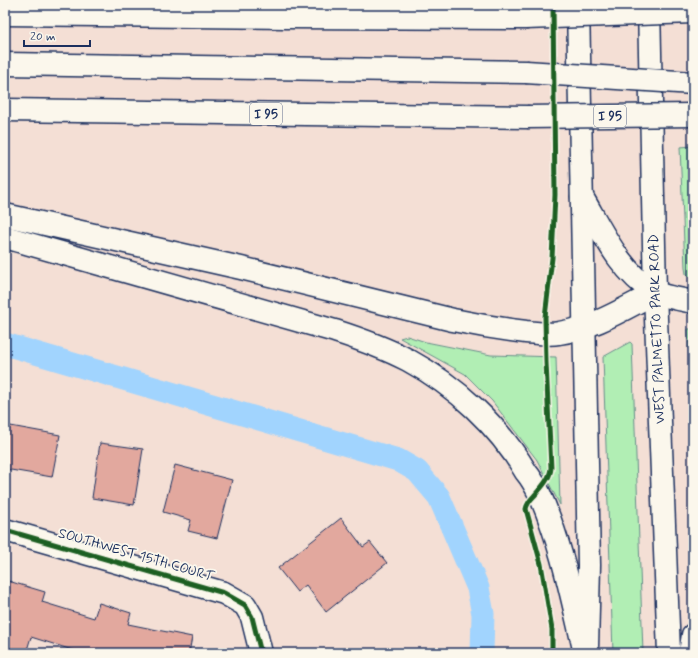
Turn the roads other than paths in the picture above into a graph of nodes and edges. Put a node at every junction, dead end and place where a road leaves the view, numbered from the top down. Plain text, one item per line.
1 (578, 5) edge
2 (649, 5) edge
3 (693, 12) edge
4 (5, 14) edge
5 (5, 64) edge
6 (693, 71) edge
7 (526, 72) junction
8 (693, 83) edge
9 (5, 110) edge
10 (693, 115) edge
11 (582, 197) junction
12 (5, 215) edge
13 (5, 237) edge
14 (655, 293) junction
15 (693, 302) edge
16 (584, 327) junction
17 (5, 530) edge
18 (693, 635) edge
19 (261, 653) edge
20 (586, 653) edge
21 (669, 653) edge
22 (690, 653) edge

1 - 11 main road
2 - 14 main road, WEST PALMETTO PARK ROAD
3 - 4 main road, bridge
5 - 7 main road
6 - 7 main road, bridge
7 - 8 main road, bridge
9 - 10 main road, I 95, bridge
11 - 14 main road
11 - 16 main road
12 - 16 main road
13 - 20 main road
14 - 15 main road
14 - 16 main road
14 - 21 main road, WEST PALMETTO PARK ROAD
16 - 20 main road
17 - 19 main road, SOUTHWEST 15TH COURT
18 - 22 main road

